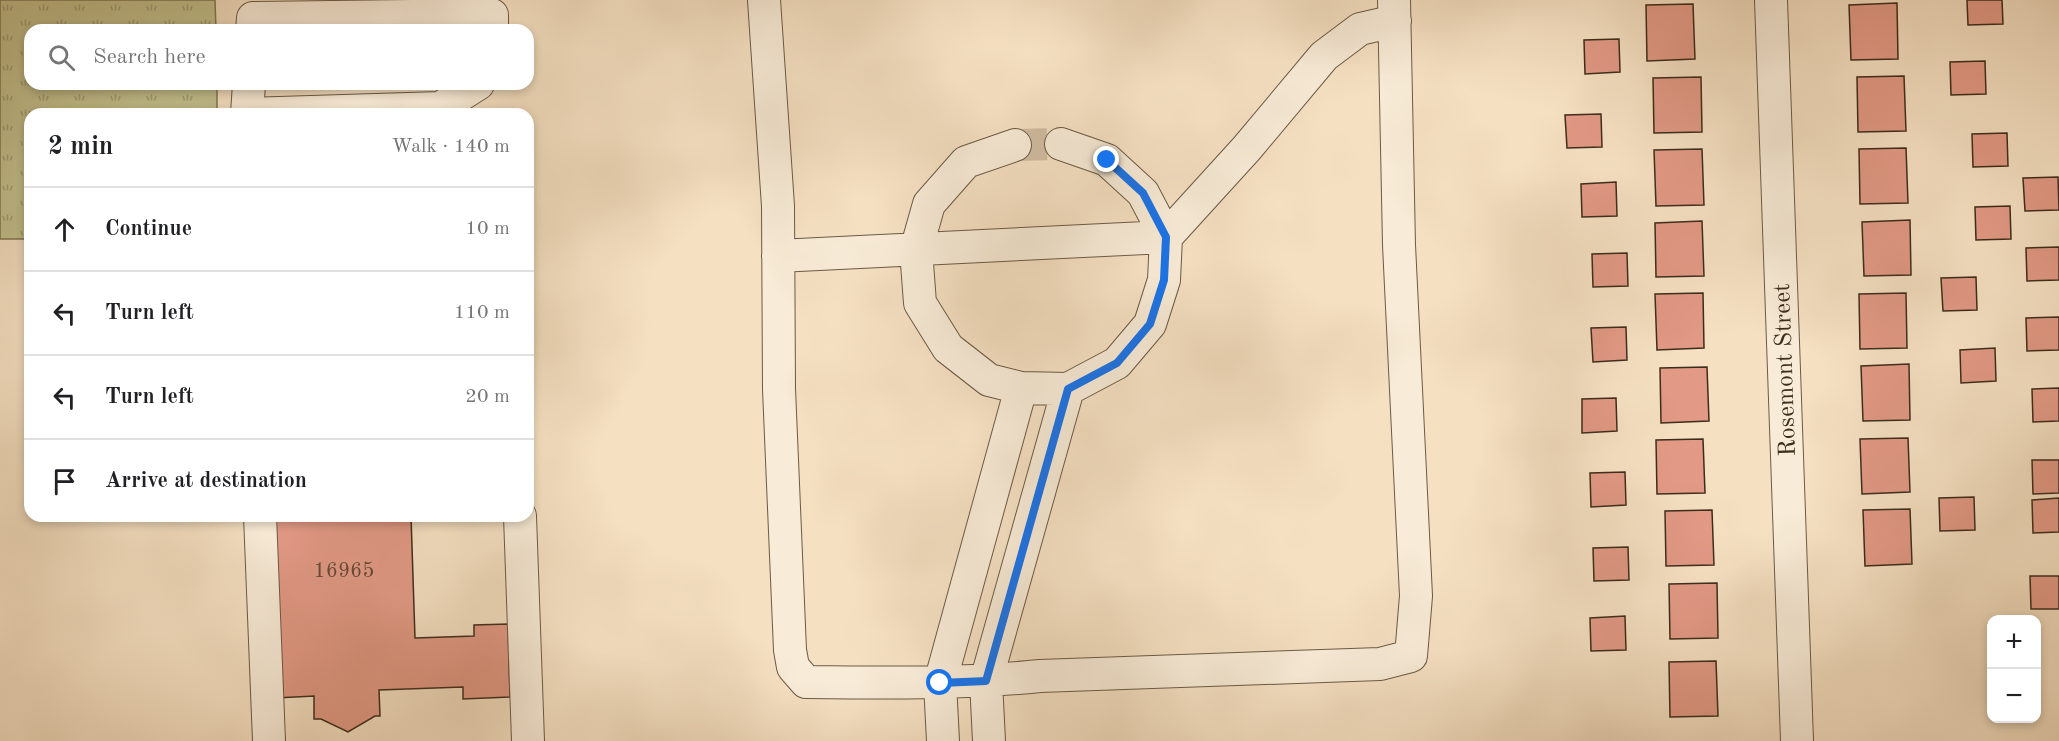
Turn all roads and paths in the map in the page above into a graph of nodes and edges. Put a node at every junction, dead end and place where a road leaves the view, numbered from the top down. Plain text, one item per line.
1 (764, 0) edge
2 (1772, 0) edge
3 (1394, 10) edge
4 (252, 24) edge
5 (492, 24) edge
6 (249, 90) edge
7 (468, 90) edge
8 (247, 108) edge
9 (440, 108) edge
10 (1061, 144) tunnel mouth
11 (1015, 145) tunnel mouth
12 (1166, 237) junction
13 (916, 250) junction
14 (778, 256) junction
15 (1020, 388) junction
16 (1068, 389) junction
17 (260, 522) edge
18 (520, 522) edge
19 (986, 681) junction
20 (940, 683) junction
21 (269, 741) edge
22 (528, 741) edge
23 (943, 741) edge
24 (989, 741) edge
25 (1797, 741) edge

1 - 14 street
2 - 25 street, Rosemont Street
3 - 12 street
3 - 19 street
4 - 5 street
6 - 8 street
7 - 9 street
10 - 12 street
11 - 13 street
12 - 13 street
12 - 16 street
13 - 14 street
13 - 15 street
14 - 20 street
15 - 16 street
15 - 20 street
16 - 19 street
17 - 21 street
18 - 22 street
19 - 20 street
19 - 24 street
20 - 23 street

